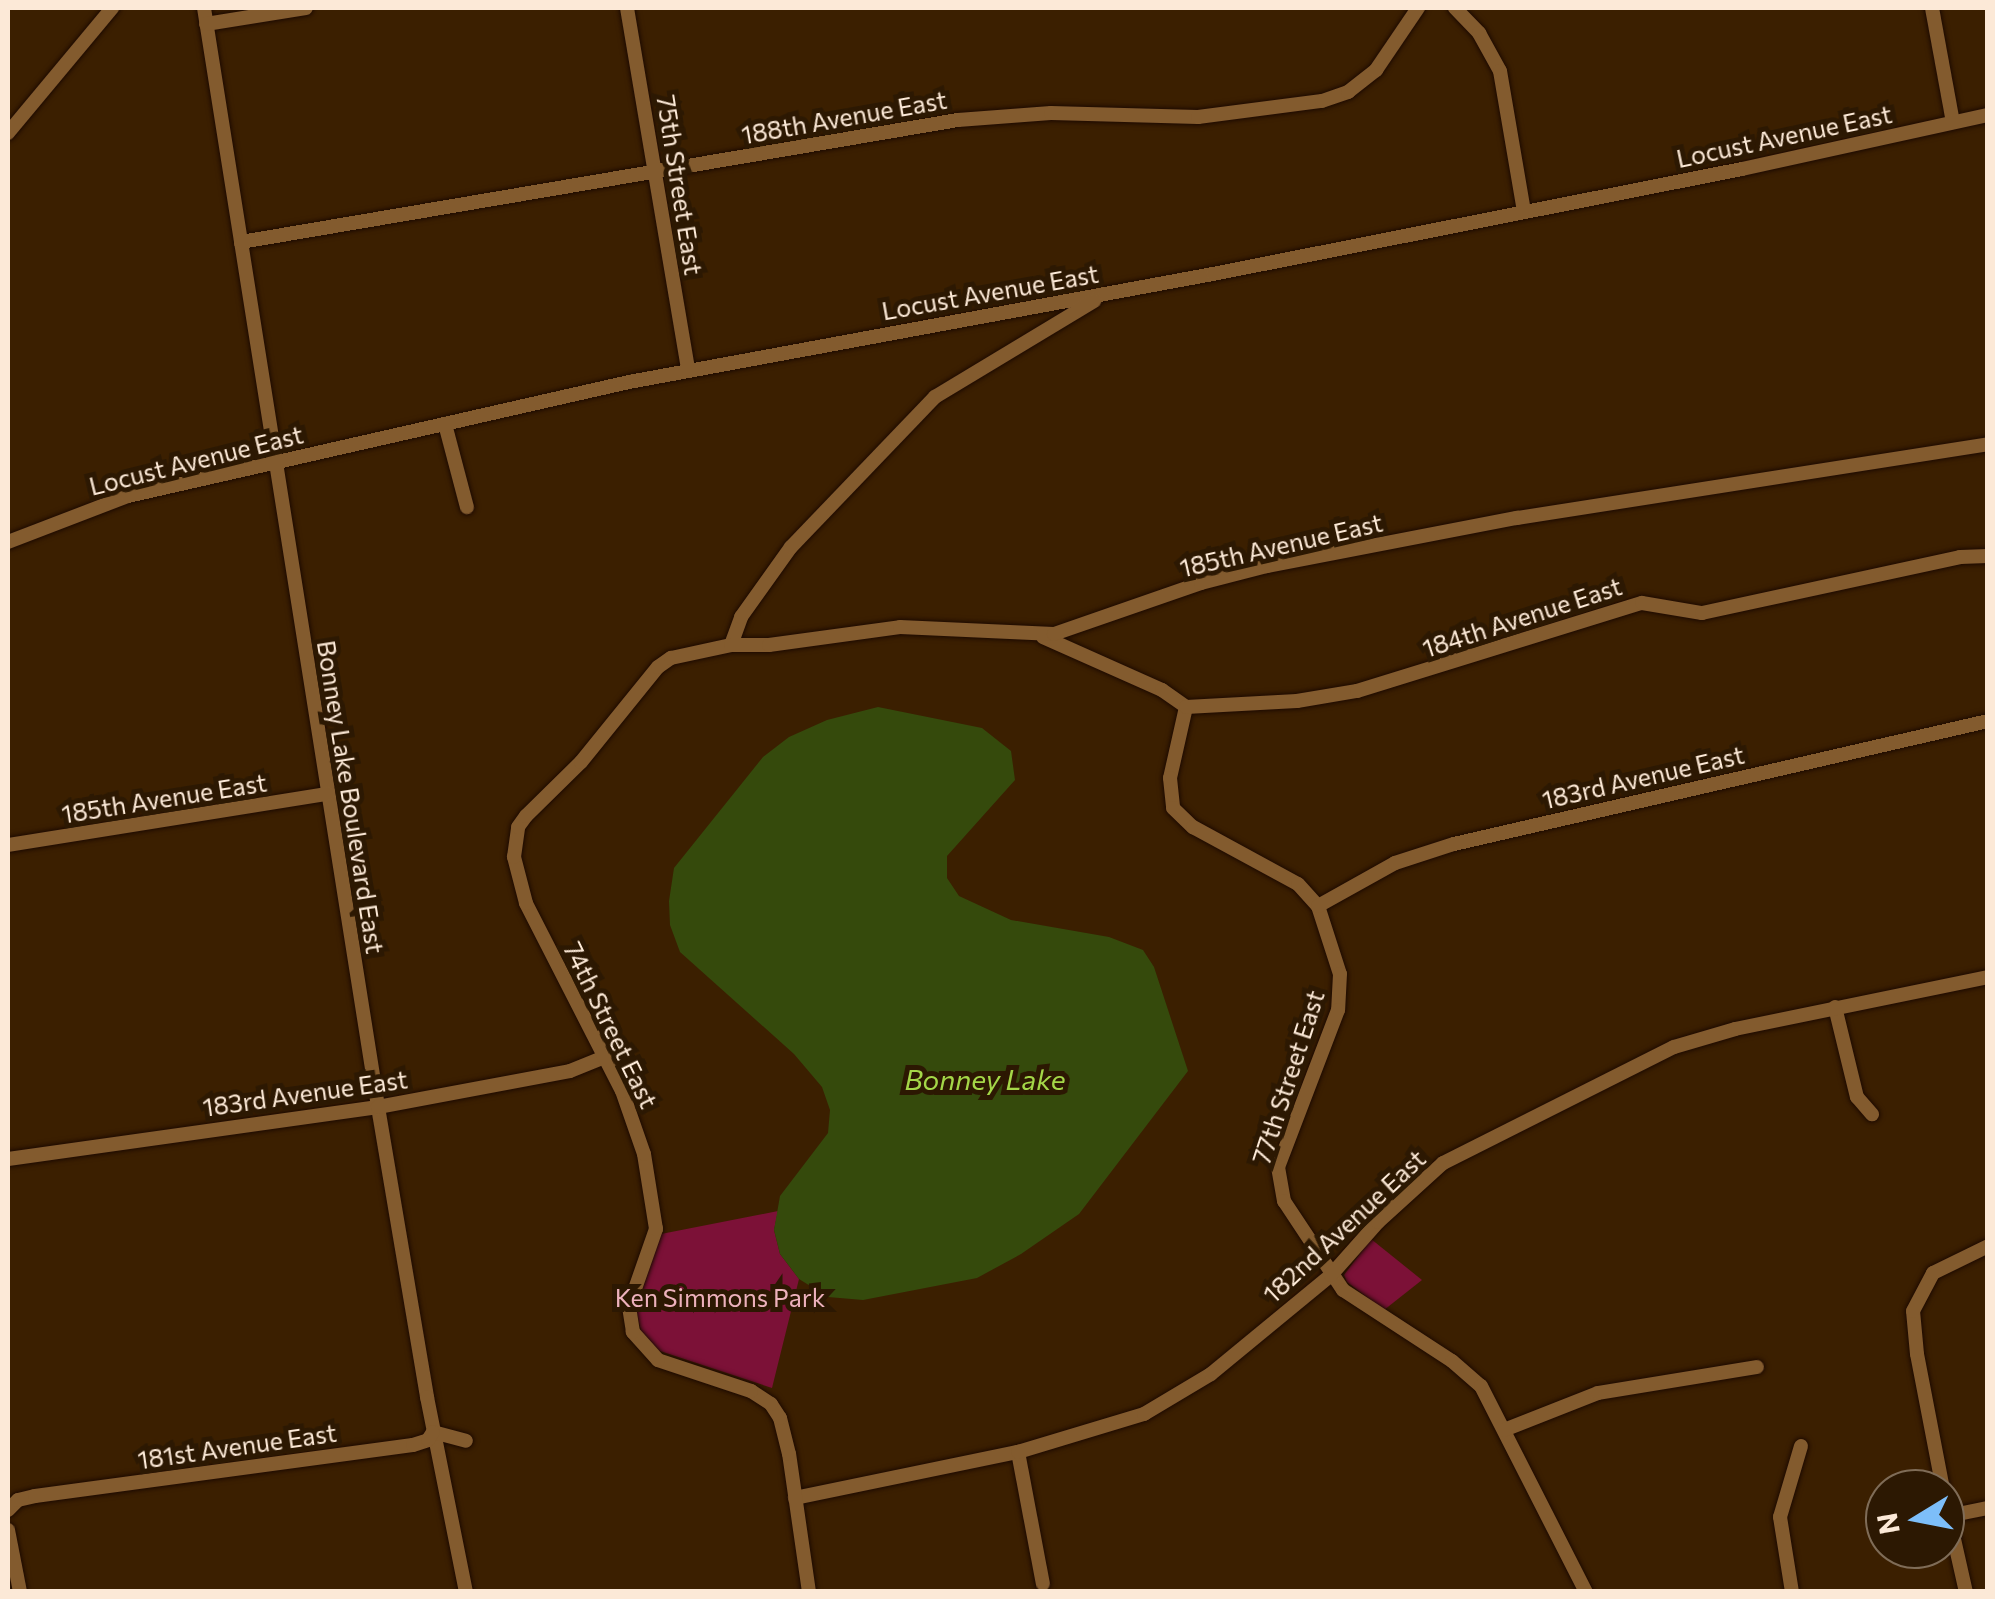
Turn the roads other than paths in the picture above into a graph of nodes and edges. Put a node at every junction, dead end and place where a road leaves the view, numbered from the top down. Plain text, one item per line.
1 (112, 8) edge
2 (204, 8) edge
3 (306, 8) edge
4 (627, 8) edge
5 (1418, 8) edge
6 (1454, 8) edge
7 (1932, 8) edge
8 (206, 24) junction
9 (1988, 115) edge
10 (1953, 122) junction
11 (8, 134) edge
12 (654, 172) junction
13 (1524, 212) junction
14 (241, 242) junction
15 (1104, 295) junction
16 (688, 369) junction
17 (445, 424) junction
18 (1988, 444) edge
19 (276, 463) junction
20 (467, 507) dead end
21 (8, 542) edge
22 (1988, 556) edge
23 (1040, 635) junction
24 (731, 644) junction
25 (1186, 707) junction
26 (1988, 721) edge
27 (328, 794) junction
28 (533, 809) joint
29 (8, 846) edge
30 (1318, 906) junction
31 (1988, 977) edge
32 (1834, 1007) junction
33 (605, 1057) junction
34 (378, 1107) junction
35 (1872, 1114) dead end
36 (8, 1159) edge
37 (1988, 1246) edge
38 (1331, 1275) junction
39 (1757, 1367) dead end
40 (1504, 1430) junction
41 (433, 1432) junction
42 (466, 1441) dead end
43 (1801, 1446) dead end
44 (1018, 1452) junction
45 (1939, 1469) edge
46 (795, 1498) junction
47 (9, 1508) edge
48 (8, 1530) edge
49 (1043, 1584) dead end
50 (20, 1592) edge
51 (466, 1592) edge
52 (809, 1592) edge
53 (1586, 1592) edge
54 (1792, 1592) edge

1 - 11 street
2 - 8 street, Bonney Lake Boulevard East
3 - 8 street
4 - 12 street, 75th Street East
5 - 12 street, 188th Avenue East
6 - 13 street
7 - 10 street
8 - 14 street, Bonney Lake Boulevard East
9 - 10 street, Locust Avenue East
10 - 13 street, Locust Avenue East
12 - 14 street, 188th Avenue East
12 - 16 street, 75th Street East
13 - 15 street, Locust Avenue East
14 - 19 street, Bonney Lake Boulevard East
15 - 16 street, Locust Avenue East
15 - 24 street
16 - 17 street, Locust Avenue East
17 - 19 street, Locust Avenue East
17 - 20 street
18 - 23 street, 185th Avenue East
19 - 21 street, Locust Avenue East
19 - 27 street, Bonney Lake Boulevard East
22 - 25 street, 184th Avenue East
23 - 24 street, 185th Avenue East
23 - 25 street
24 - 28 street, 185th Avenue East
25 - 30 street, 77th Street East
26 - 30 street, 183rd Avenue East
27 - 29 street, 185th Avenue East
27 - 34 street, Bonney Lake Boulevard East
28 - 33 street, 74th Street East
30 - 38 street, 77th Street East
31 - 32 street, 182nd Avenue East
32 - 35 street
32 - 38 street, 182nd Avenue East
33 - 34 street, 183rd Avenue East
33 - 46 street, 74th Street East
34 - 36 street, 183rd Avenue East
34 - 41 street, Bonney Lake Boulevard East
37 - 45 street
38 - 40 street, 77th Street East
38 - 44 street, 182nd Avenue East
39 - 40 street
40 - 53 street, 77th Street East
41 - 42 street
41 - 47 street, 181st Avenue East
41 - 51 street, Bonney Lake Boulevard East
43 - 54 street
44 - 46 street, 182nd Avenue East
44 - 49 street
46 - 52 street, 74th Street East
48 - 50 street

